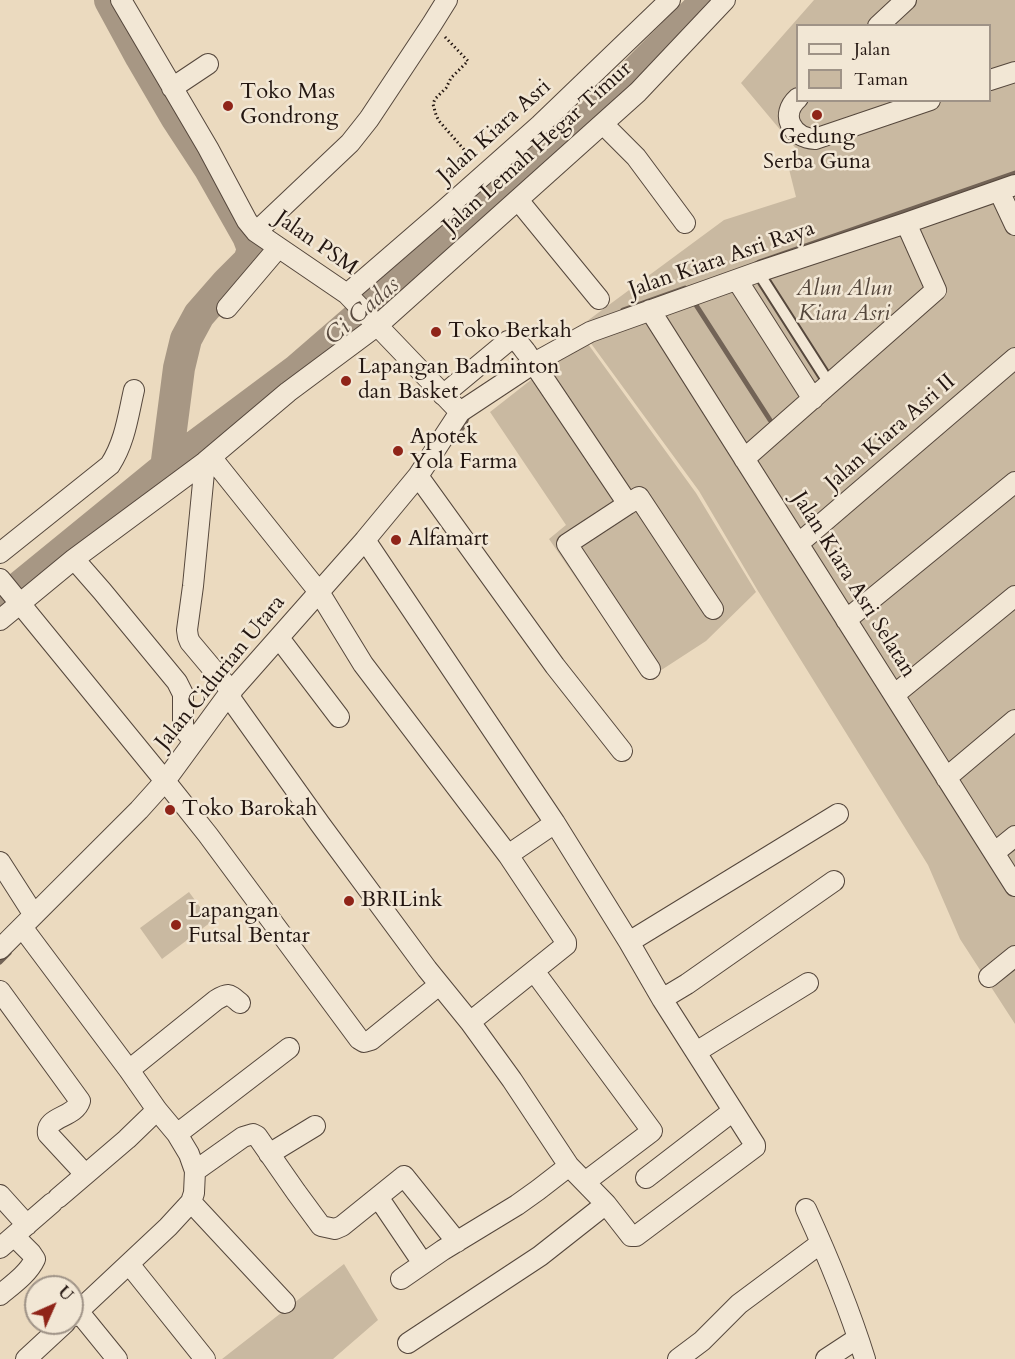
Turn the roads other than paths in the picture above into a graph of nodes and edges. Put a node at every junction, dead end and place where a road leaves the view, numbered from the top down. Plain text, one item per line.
1 (121, 0) edge
2 (447, 0) edge
3 (670, 0) edge
4 (725, 0) edge
5 (906, 0) edge
6 (880, 24) edge
7 (208, 64) dead end
8 (1015, 72) edge
9 (991, 80) edge
10 (172, 88) junction
11 (796, 100) edge
12 (924, 102) edge
13 (603, 124) junction
14 (1007, 188) edge
15 (518, 200) junction
16 (906, 223) junction
17 (685, 224) dead end
18 (1015, 225) edge
19 (256, 232) junction
20 (278, 248) junction
21 (758, 272) junction
22 (737, 280) junction
23 (351, 298) junction
24 (599, 299) dead end
25 (227, 308) dead end
26 (650, 310) junction
27 (376, 323) junction
28 (1015, 358) edge
29 (534, 363) junction
30 (829, 383) junction
31 (134, 390) dead end
32 (443, 395) junction
33 (813, 399) junction
34 (460, 412) junction
35 (744, 459) junction
36 (208, 460) junction
37 (418, 476) junction
38 (1015, 482) edge
39 (628, 504) junction
40 (365, 540) junction
41 (798, 544) junction
42 (0, 553) edge
43 (74, 560) junction
44 (10, 592) edge
45 (319, 592) junction
46 (1015, 596) edge
47 (713, 609) dead end
48 (0, 620) edge
49 (846, 620) junction
50 (279, 638) junction
51 (650, 669) dead end
52 (230, 693) junction
53 (894, 694) junction
54 (339, 717) dead end
55 (1015, 720) edge
56 (194, 741) junction
57 (621, 751) dead end
58 (946, 778) junction
59 (165, 781) junction
60 (838, 814) dead end
61 (555, 823) junction
62 (1015, 836) edge
63 (994, 853) junction
64 (508, 855) junction
65 (0, 862) edge
66 (834, 881) dead end
67 (1015, 886) edge
68 (28, 921) junction
69 (629, 942) junction
70 (0, 949) edge
71 (1015, 956) edge
72 (534, 971) junction
73 (989, 976) dead end
74 (808, 982) dead end
75 (440, 985) junction
76 (0, 991) edge
77 (662, 999) junction
78 (240, 1003) dead end
79 (470, 1022) junction
80 (289, 1048) dead end
81 (696, 1052) junction
82 (129, 1070) junction
83 (157, 1110) junction
84 (733, 1111) junction
85 (315, 1126) dead end
86 (177, 1134) junction
87 (269, 1154) junction
88 (569, 1166) junction
89 (195, 1171) junction
90 (85, 1174) junction
91 (646, 1178) dead end
92 (585, 1182) junction
93 (0, 1194) edge
94 (378, 1197) junction
95 (191, 1202) junction
96 (606, 1204) junction
97 (806, 1209) dead end
98 (14, 1237) edge
99 (458, 1242) junction
100 (821, 1243) junction
101 (420, 1259) dead end
102 (129, 1264) junction
103 (401, 1279) dead end
104 (0, 1295) edge
105 (285, 1303) dead end
106 (84, 1306) edge
107 (84, 1328) edge
108 (52, 1335) edge
109 (858, 1338) junction
110 (408, 1343) dead end
111 (26, 1359) edge
112 (117, 1359) edge
113 (205, 1359) edge
114 (678, 1359) edge
115 (826, 1359) edge
116 (865, 1359) edge

1 - 10 street, Jalan PSM
2 - 19 street
3 - 23 street, Jalan Kiara Asri
4 - 13 street, Jalan Lemah Hegar Timur
5 - 6 street
7 - 10 street
8 - 9 street
10 - 19 street, Jalan PSM
11 - 12 street
13 - 15 street, Jalan Lemah Hegar Timur
13 - 17 street
14 - 16 street, Jalan Kiara Asri Raya
14 - 18 street
15 - 24 street
15 - 27 street, Jalan Lemah Hegar Timur
16 - 21 street, Jalan Kiara Asri Raya
16 - 30 street
19 - 20 street, Jalan PSM
20 - 23 street, Jalan PSM
20 - 25 street
21 - 22 street, Jalan Kiara Asri Raya
21 - 30 lane
22 - 26 street, Jalan Kiara Asri Raya
22 - 33 street
23 - 27 street, Jalan PSM
26 - 29 street, Jalan Kiara Asri Raya
26 - 35 street, Jalan Kiara Asri Selatan
27 - 32 street, Jalan PSM
27 - 36 street, Jalan Lemah Hegar Timur
28 - 41 street, Jalan Kiara Asri II
29 - 32 street
29 - 34 street, Jalan Kiara Asri Raya
29 - 39 street
30 - 33 street
31 - 42 street
32 - 34 street, Jalan PSM
33 - 35 street
34 - 37 street, Jalan Cidurian Utara
35 - 41 street, Jalan Kiara Asri Selatan
36 - 43 street, Jalan Lemah Hegar Timur
36 - 45 street
36 - 52 street
37 - 40 street, Jalan Cidurian Utara
37 - 57 street
38 - 49 street
39 - 47 street
39 - 51 street
40 - 45 street, Jalan Cidurian Utara
40 - 61 street
41 - 49 street, Jalan Kiara Asri Selatan
43 - 44 street, Jalan Lemah Hegar Timur
43 - 56 street
44 - 48 street, Jalan Lemah Hegar Timur
44 - 59 street
45 - 50 street, Jalan Cidurian Utara
45 - 64 street
46 - 53 street
49 - 53 street, Jalan Kiara Asri Selatan
50 - 52 street, Jalan Cidurian Utara
50 - 54 street
52 - 56 street, Jalan Cidurian Utara
52 - 75 street
53 - 58 street, Jalan Kiara Asri Selatan
55 - 58 street
56 - 59 street, Jalan Cidurian Utara
58 - 63 street, Jalan Kiara Asri Selatan
59 - 68 street, Jalan Cidurian Utara
59 - 75 street
60 - 69 street
61 - 64 street
61 - 69 street
62 - 63 street
63 - 67 street, Jalan Kiara Asri Selatan
64 - 72 street
65 - 68 street
66 - 77 street
68 - 70 street, Jalan Cidurian Utara
68 - 82 street
69 - 77 street
71 - 73 street
72 - 79 street
72 - 92 street
74 - 81 street
75 - 79 street
76 - 90 street
77 - 81 street
78 - 82 street
79 - 88 street
80 - 86 street
81 - 84 street
82 - 83 street
83 - 86 street
83 - 90 street
84 - 91 street
84 - 96 street
85 - 87 street
86 - 89 street
87 - 89 street
87 - 94 street
88 - 92 street
88 - 99 street
89 - 95 street
90 - 98 street
92 - 96 street
93 - 98 street
94 - 99 street
94 - 101 street
95 - 102 street
95 - 105 street
96 - 110 street
97 - 100 street
98 - 104 street
99 - 103 street
100 - 109 street
100 - 114 street
102 - 106 street
102 - 113 street
107 - 112 street
108 - 111 street
109 - 115 street
109 - 116 street

